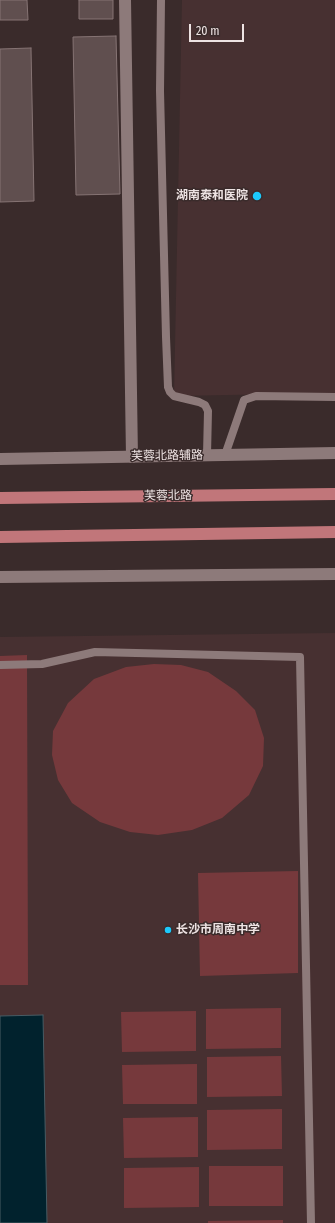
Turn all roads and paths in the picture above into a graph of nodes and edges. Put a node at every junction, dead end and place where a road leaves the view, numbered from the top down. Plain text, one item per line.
1 (125, 0) edge
2 (162, 0) edge
3 (335, 397) edge
4 (335, 453) edge
5 (207, 455) junction
6 (225, 455) junction
7 (132, 457) junction
8 (0, 459) edge
9 (335, 494) edge
10 (0, 498) edge
11 (335, 532) edge
12 (0, 537) edge
13 (335, 574) edge
14 (0, 578) edge
15 (0, 665) edge
16 (311, 1223) edge

1 - 7 main road
2 - 5 lane
3 - 6 lane
4 - 6 main road, 芙蓉北路辅路
5 - 6 main road, 芙蓉北路辅路
5 - 7 main road, 芙蓉北路辅路
7 - 8 main road, 芙蓉北路辅路
9 - 10 main road, 芙蓉北路
11 - 12 main road
13 - 14 main road
15 - 16 lane

